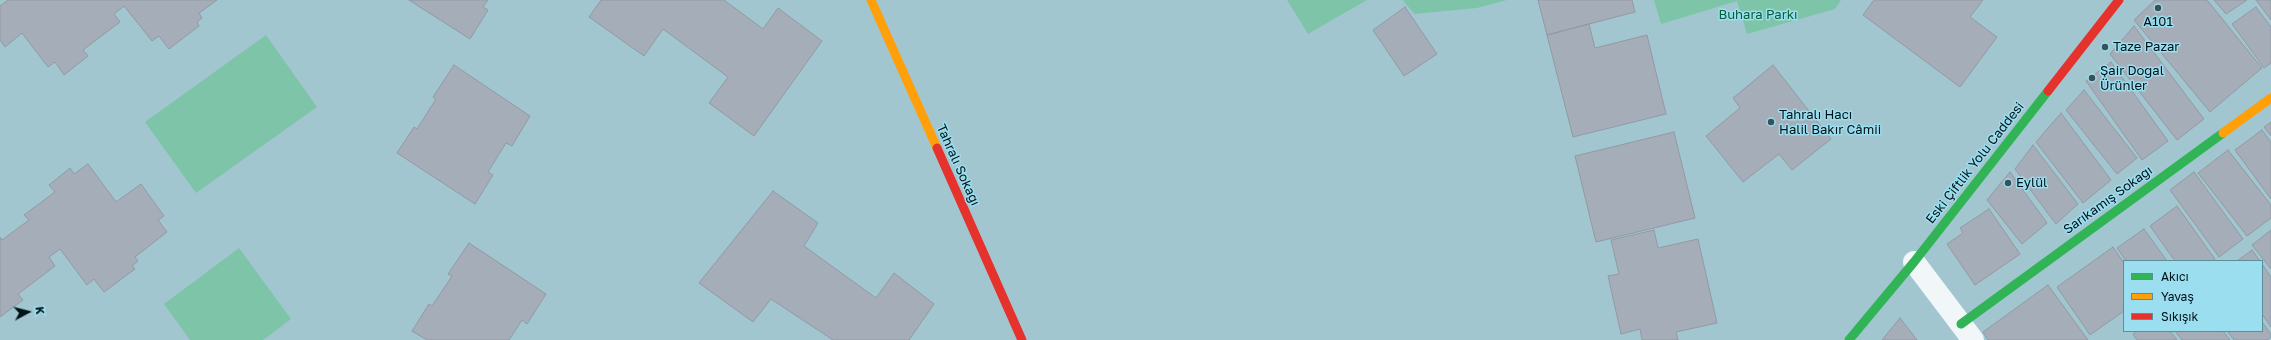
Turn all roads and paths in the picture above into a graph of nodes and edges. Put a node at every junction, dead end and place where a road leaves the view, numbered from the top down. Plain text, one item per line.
1 (871, 0) edge
2 (2119, 0) edge
3 (2271, 98) edge
4 (1914, 262) junction
5 (1967, 332) edge
6 (1022, 340) edge
7 (1849, 340) edge

1 - 6 street, Tahralı Sokağı
2 - 4 street, Eski Çiftlik Yolu Caddesi
3 - 5 street, Sarıkamış Sokağı
4 - 5 street
4 - 7 street, Eski Çiftlik Yolu Caddesi

